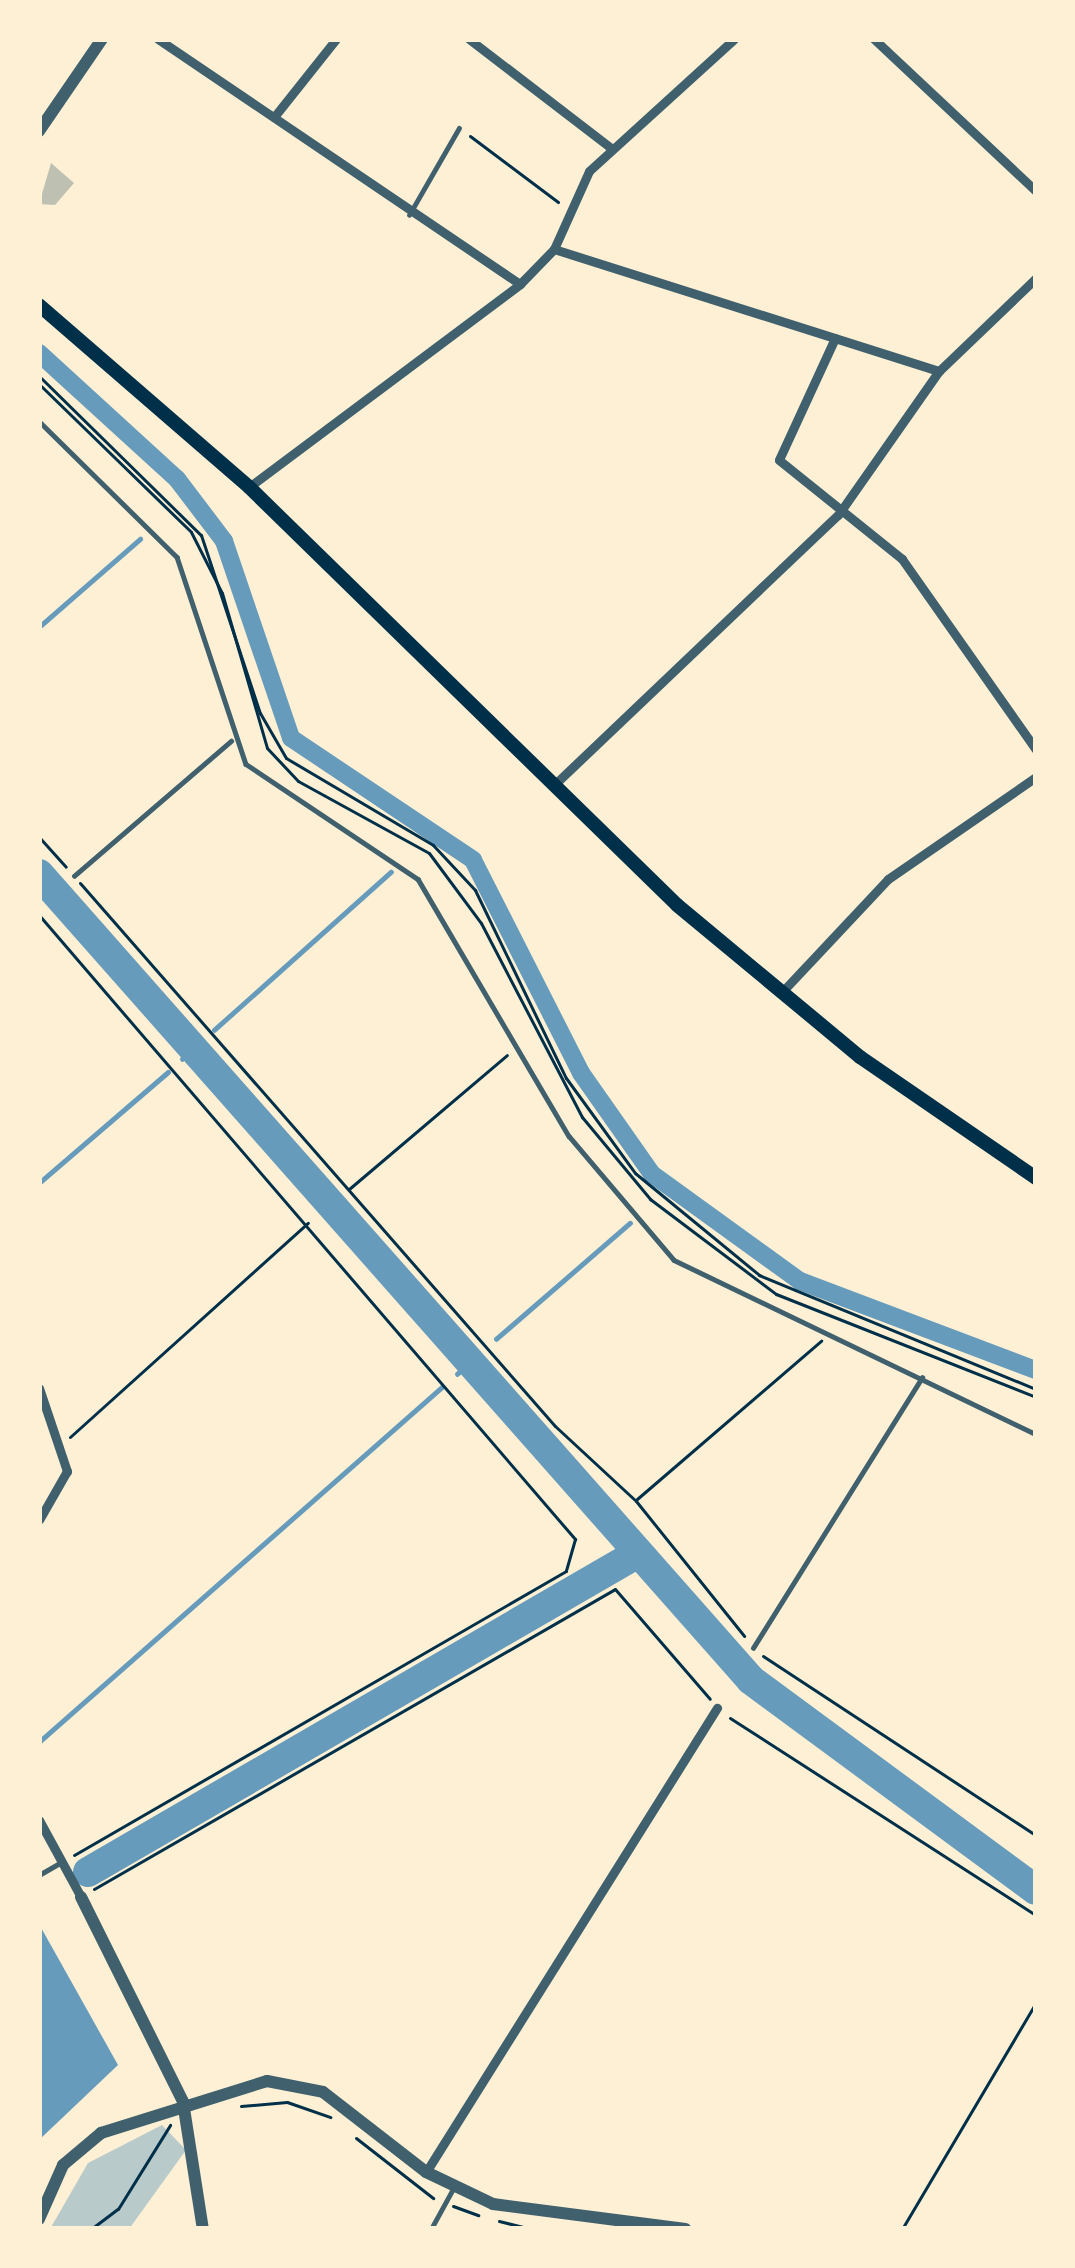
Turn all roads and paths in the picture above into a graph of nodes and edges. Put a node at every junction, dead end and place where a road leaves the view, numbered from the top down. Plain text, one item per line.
1 (101, 39) edge
2 (158, 39) edge
3 (336, 39) edge
4 (469, 39) edge
5 (734, 39) edge
6 (874, 39) edge
7 (274, 117) junction
8 (459, 128) joint
9 (39, 131) edge
10 (610, 148) junction
11 (1036, 191) edge
12 (567, 208) junction
13 (409, 215) junction
14 (554, 249) junction
15 (1036, 278) edge
16 (520, 284) junction
17 (39, 305) edge
18 (835, 338) junction
19 (939, 371) junction
20 (39, 376) edge
21 (39, 384) edge
22 (39, 421) edge
23 (249, 487) junction
24 (838, 515) junction
25 (231, 741) junction
26 (1036, 750) edge
27 (1036, 777) edge
28 (554, 785) junction
29 (39, 837) edge
30 (74, 876) junction
31 (39, 915) edge
32 (781, 993) junction
33 (514, 1049) junction
34 (1036, 1178) edge
35 (348, 1190) junction
36 (311, 1221) junction
37 (824, 1338) junction
38 (922, 1378) junction
39 (39, 1388) edge
40 (1036, 1389) edge
41 (1036, 1397) edge
42 (1036, 1434) edge
43 (63, 1441) junction
44 (636, 1501) junction
45 (39, 1520) edge
46 (753, 1648) junction
47 (717, 1708) junction
48 (39, 1820) edge
49 (1036, 1835) edge
50 (65, 1866) junction
51 (39, 1875) edge
52 (78, 1892) junction
53 (1036, 1915) edge
54 (1036, 2002) edge
55 (183, 2102) junction
56 (237, 2106) dead end
57 (336, 2120) dead end
58 (170, 2123) dead end
59 (351, 2132) dead end
60 (426, 2172) junction
61 (454, 2187) junction
62 (445, 2203) junction
63 (39, 2219) edge
64 (91, 2229) edge
65 (203, 2229) edge
66 (431, 2229) edge
67 (532, 2229) edge
68 (685, 2229) edge
69 (902, 2229) edge

1 - 9 street
2 - 7 street
3 - 7 street
4 - 10 street
5 - 10 street
6 - 11 street
7 - 13 street
8 - 12 path
8 - 13 lane
10 - 12 street
12 - 14 street
13 - 16 street
14 - 16 street
14 - 18 street
15 - 19 street
16 - 23 street
17 - 23 main road
18 - 19 street
18 - 24 street
19 - 24 street
20 - 40 path
21 - 41 path
22 - 25 lane
23 - 28 main road
24 - 26 street
24 - 28 street
25 - 30 lane
25 - 33 lane
27 - 32 street
28 - 32 main road
29 - 30 path
30 - 35 path
31 - 36 path
32 - 34 main road
33 - 35 path
33 - 37 lane
35 - 44 path
36 - 43 path
36 - 50 path
37 - 38 lane
37 - 44 path
38 - 42 lane
38 - 46 lane
39 - 43 street
43 - 45 street
44 - 46 path
46 - 49 path
47 - 52 path
47 - 53 path
47 - 60 street
48 - 50 street
50 - 51 lane
50 - 52 street
52 - 55 street
54 - 69 path
55 - 60 street
55 - 63 street
55 - 65 street
56 - 57 path
58 - 64 path
59 - 62 path
60 - 61 street
61 - 62 lane
61 - 68 street
62 - 66 lane
62 - 67 path

